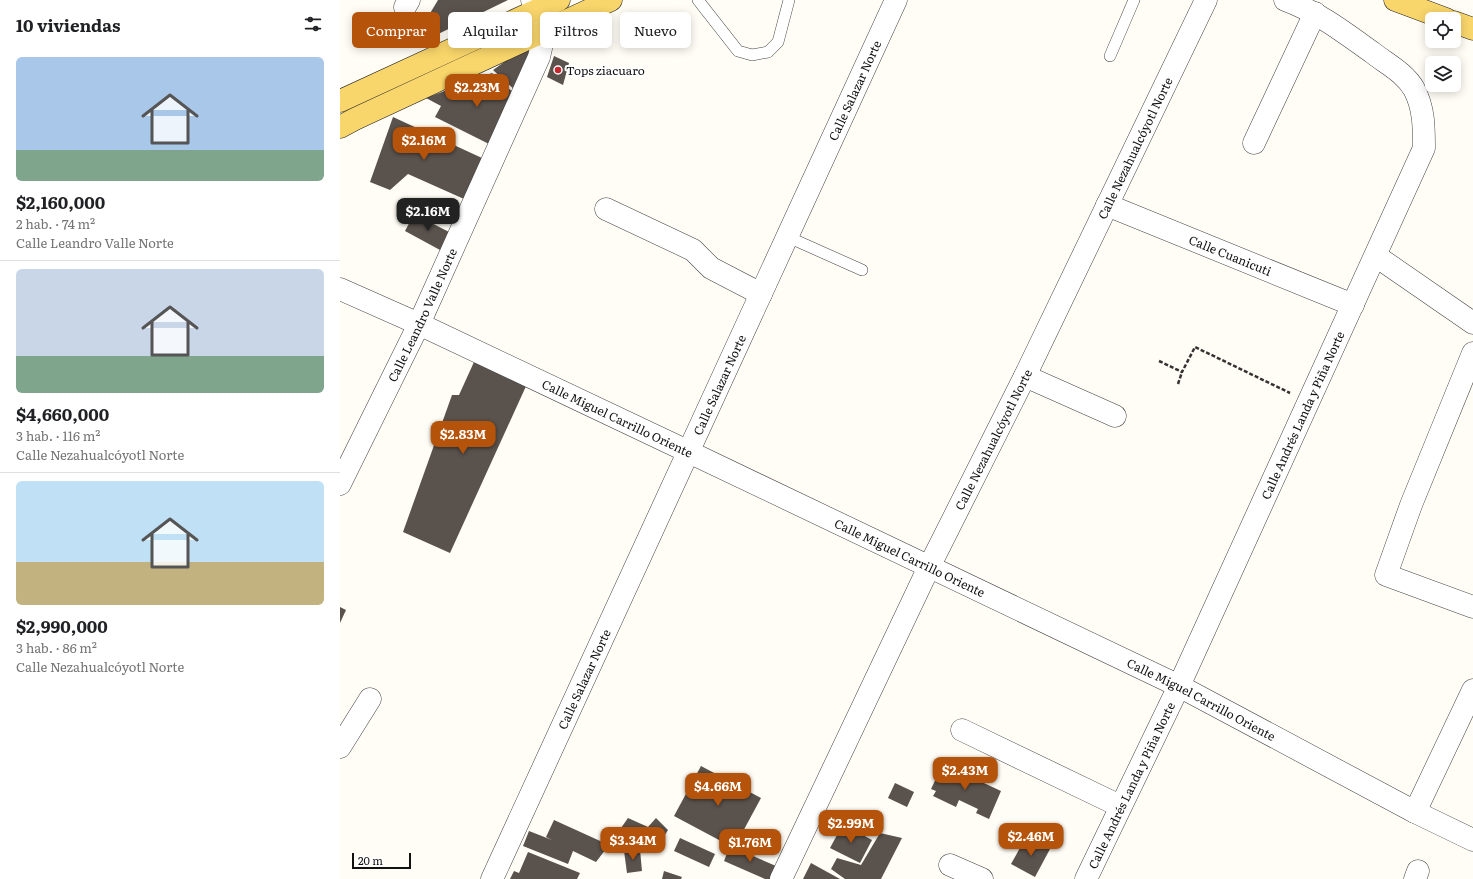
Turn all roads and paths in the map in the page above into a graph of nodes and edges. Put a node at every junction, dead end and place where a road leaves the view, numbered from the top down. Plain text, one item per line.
1 (559, 0) edge
2 (611, 0) edge
3 (698, 0) edge
4 (896, 0) edge
5 (1134, 0) edge
6 (1206, 0) edge
7 (1285, 0) edge
8 (1396, 0) edge
9 (787, 1) edge
10 (535, 5) edge
11 (586, 12) edge
12 (1428, 12) edge
13 (1315, 13) junction
14 (540, 17) edge
15 (1461, 25) edge
16 (1473, 29) edge
17 (540, 34) edge
18 (541, 48) edge
19 (1110, 56) dead end
20 (340, 101) edge
21 (340, 127) edge
22 (1254, 143) dead end
23 (1107, 205) junction
24 (606, 209) dead end
25 (788, 237) junction
26 (1376, 256) junction
27 (862, 270) dead end
28 (340, 288) edge
29 (761, 294) junction
30 (1353, 305) junction
31 (1473, 323) edge
32 (419, 324) junction
33 (1473, 353) edge
34 (1159, 361) dead end
35 (1182, 372) junction
36 (1025, 376) junction
37 (1178, 384) dead end
38 (1291, 393) dead end
39 (1115, 416) dead end
40 (689, 452) junction
41 (340, 484) edge
42 (929, 567) junction
43 (1473, 607) edge
44 (1179, 686) junction
45 (1473, 690) edge
46 (370, 699) dead end
47 (962, 730) dead end
48 (340, 746) edge
49 (1120, 806) junction
50 (1415, 812) junction
51 (1473, 840) edge
52 (950, 865) dead end
53 (492, 879) edge
54 (781, 879) edge
55 (982, 879) edge
56 (1086, 879) edge

1 - 10 main road
2 - 11 main road
3 - 9 lane
4 - 25 street, Calle Salazar Norte
5 - 19 lane
6 - 23 street, Calle Nezahualcóyotl Norte
7 - 13 street, Calle Andrés Landa y Piña Norte
8 - 12 main road
10 - 14 street
10 - 20 main road
13 - 22 street
13 - 26 street, Calle Andrés Landa y Piña Norte
15 - 16 main road
17 - 21 main road
18 - 32 street, Calle Leandro Valle Norte
23 - 30 street, Calle Cuanicuti
23 - 36 street, Calle Nezahualcóyotl Norte
24 - 29 street
25 - 27 lane
25 - 29 street, Calle Salazar Norte
26 - 30 street, Calle Andrés Landa y Piña Norte
26 - 31 street
28 - 32 street, Calle Miguel Carrillo Oriente
29 - 40 street, Calle Salazar Norte
30 - 44 street, Calle Andrés Landa y Piña Norte
32 - 40 street, Calle Miguel Carrillo Oriente
32 - 41 street, Calle Leandro Valle Norte
33 - 43 street
34 - 35 path
35 - 37 path
35 - 38 path
36 - 39 street
36 - 42 street, Calle Nezahualcóyotl Norte
40 - 42 street, Calle Miguel Carrillo Oriente
40 - 53 street, Calle Salazar Norte
42 - 44 street, Calle Miguel Carrillo Oriente
42 - 54 street, Calle Nezahualcóyotl Norte
44 - 49 street, Calle Andrés Landa y Piña Norte
44 - 50 street, Calle Miguel Carrillo Oriente
45 - 50 street
46 - 48 street
47 - 49 street
49 - 56 street, Calle Andrés Landa y Piña Norte
50 - 51 street, Calle Miguel Carrillo Oriente
52 - 55 street

